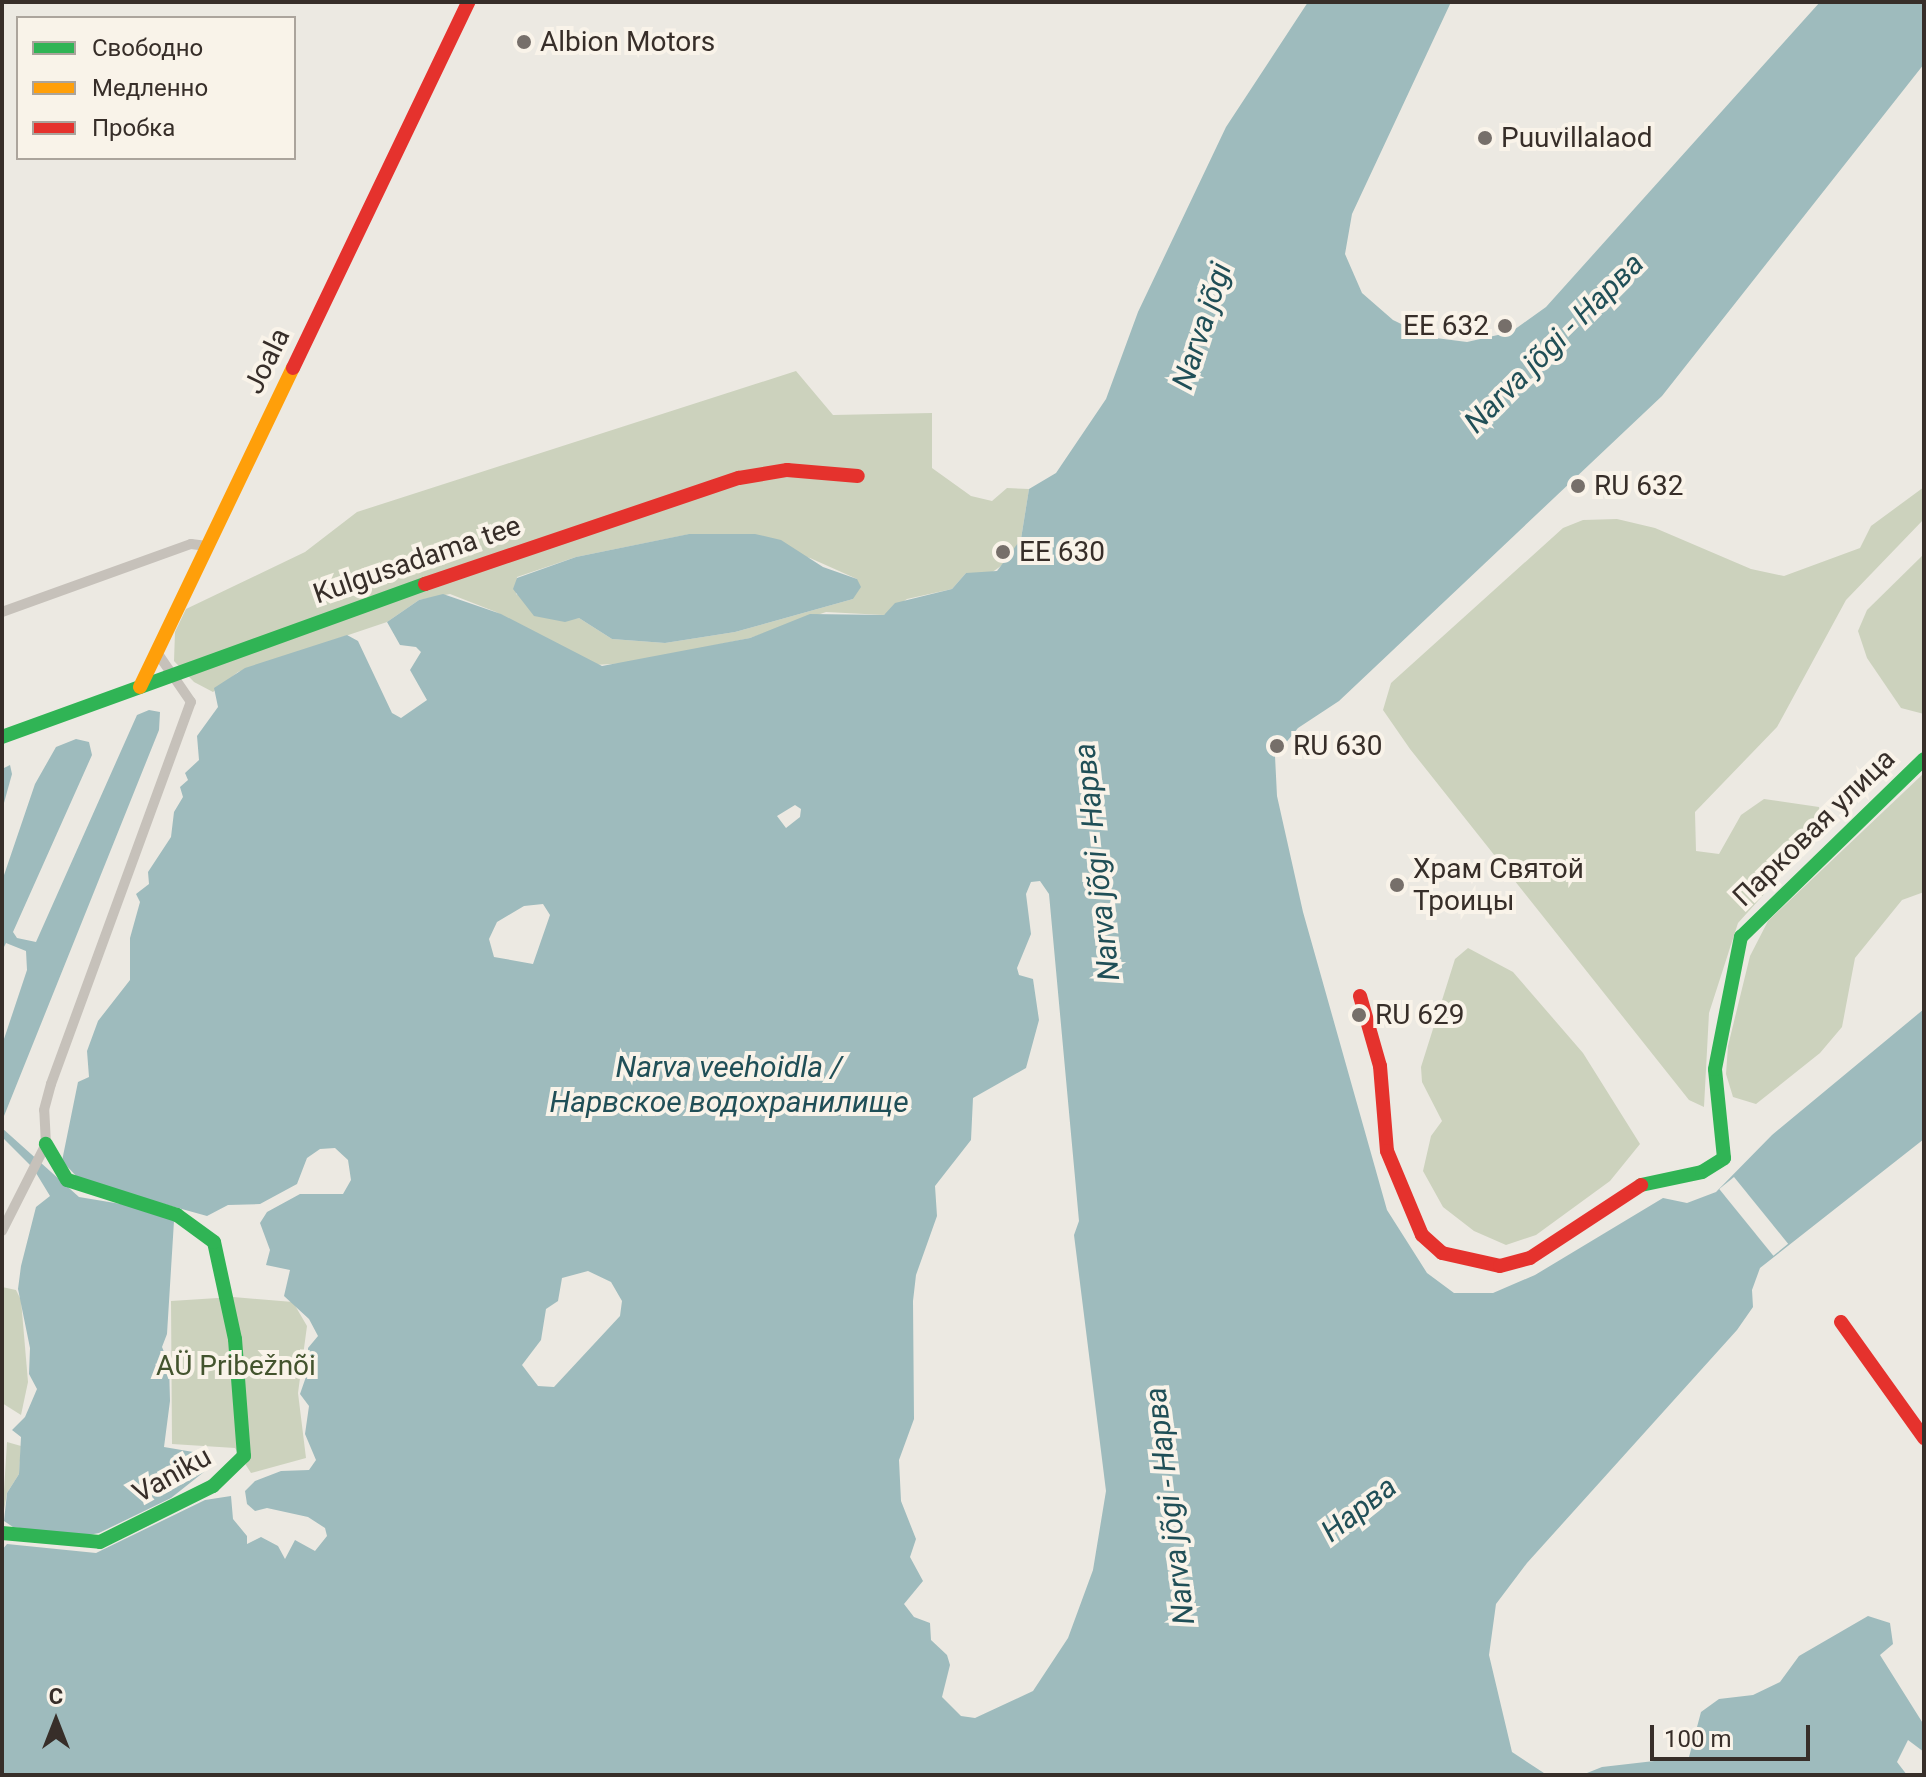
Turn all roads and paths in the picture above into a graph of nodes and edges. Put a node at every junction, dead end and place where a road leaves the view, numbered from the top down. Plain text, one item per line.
1 (468, 2) edge
2 (858, 476) dead end
3 (207, 546) junction
4 (2, 612) edge
5 (158, 654) junction
6 (174, 677) junction
7 (140, 688) junction
8 (2, 737) edge
9 (1924, 759) edge
10 (1360, 996) dead end
11 (43, 1149) junction
12 (2, 1231) edge
13 (1841, 1322) dead end
14 (1924, 1438) edge
15 (2, 1533) edge

1 - 3 street, Joala
2 - 6 street, Kulgusadama tee
3 - 4 street
3 - 5 street, Joala
5 - 6 street
5 - 7 street, Joala
6 - 7 street, Kulgusadama tee
6 - 11 street
7 - 8 street, Kulgusadama tee
9 - 10 street, Парковая улица
11 - 12 street
11 - 15 street, Vaniku
13 - 14 street

